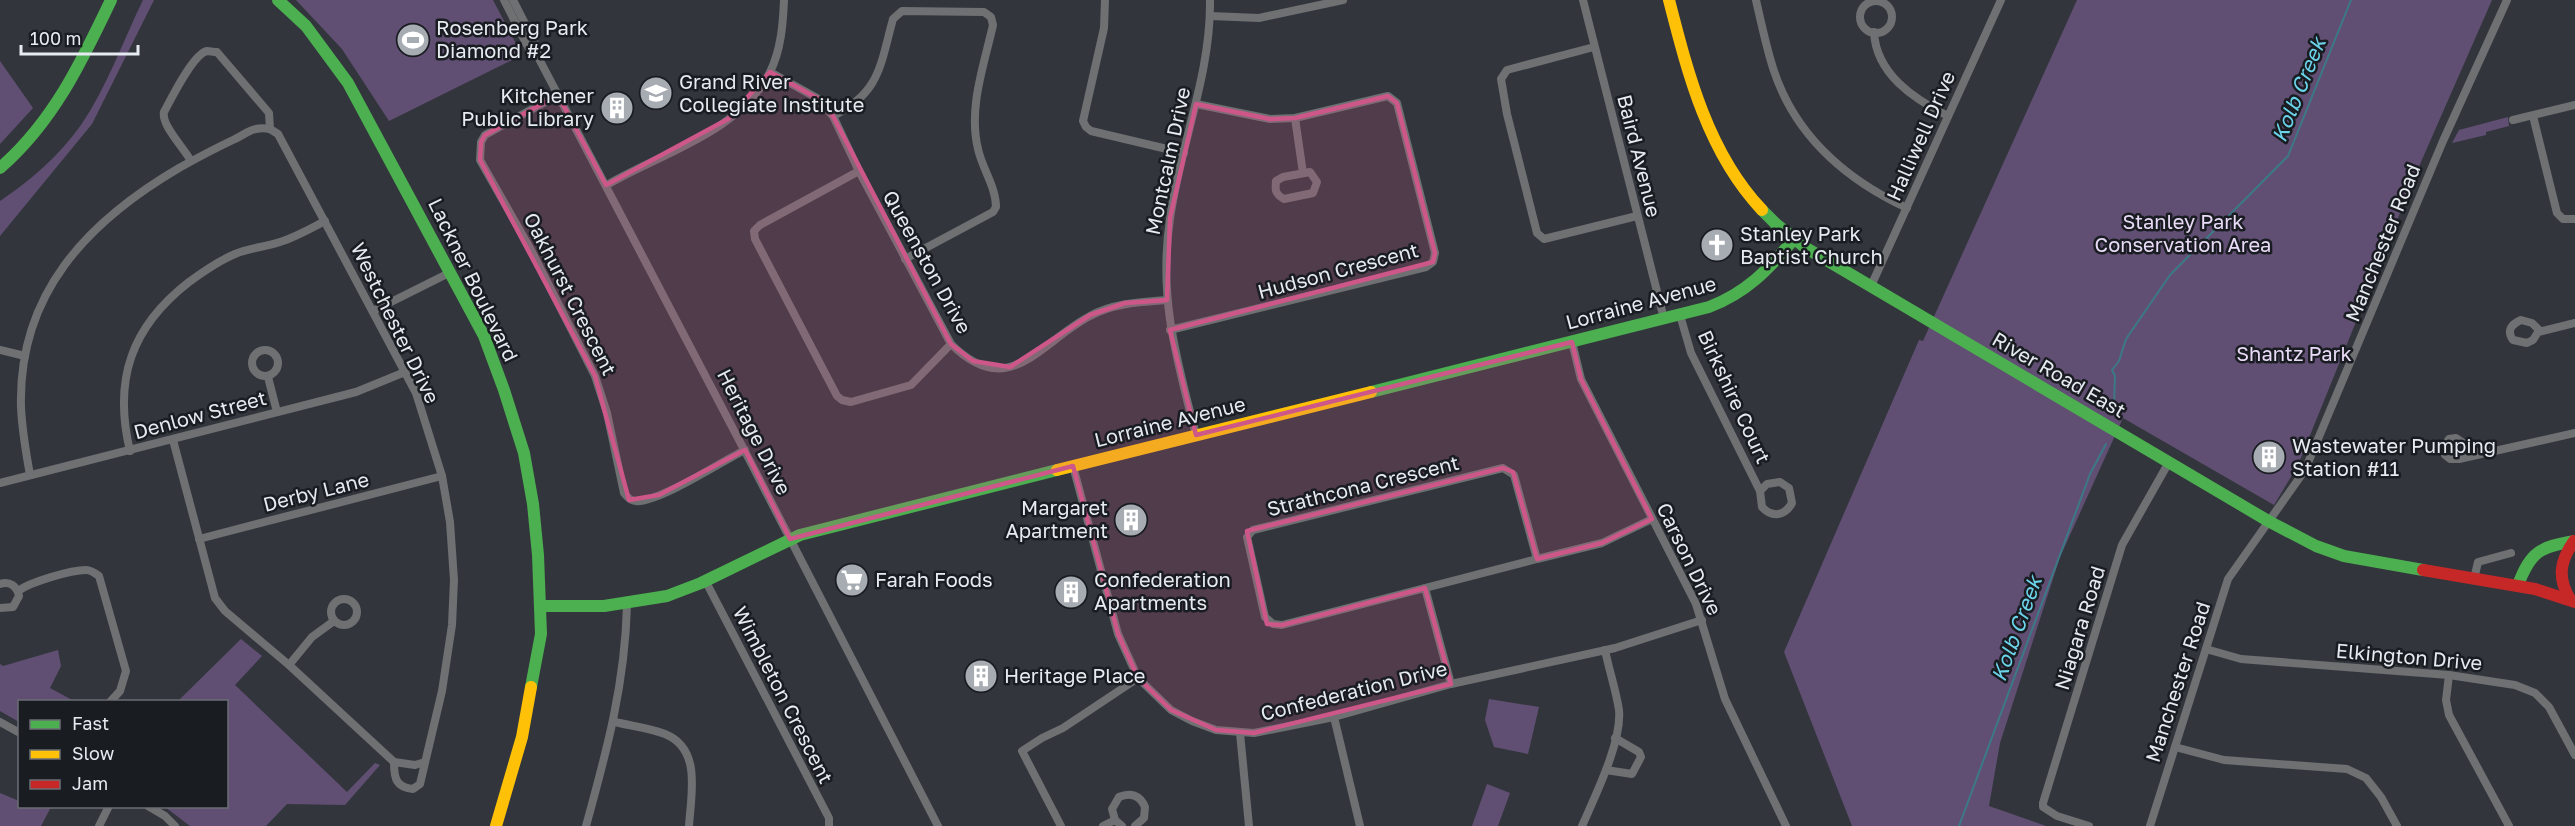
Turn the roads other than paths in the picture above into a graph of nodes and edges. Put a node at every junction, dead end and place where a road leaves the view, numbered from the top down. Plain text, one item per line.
1 (111, 0) edge
2 (278, 0) edge
3 (504, 0) edge
4 (513, 0) edge
5 (784, 0) edge
6 (1105, 0) edge
7 (1210, 0) edge
8 (1343, 0) edge
9 (1583, 0) edge
10 (1669, 0) edge
11 (1756, 0) edge
12 (2001, 0) edge
13 (2507, 0) edge
14 (1324, 2) edge
15 (1210, 16) junction
16 (1874, 32) dead end
17 (1594, 47) junction
18 (537, 55) junction
19 (770, 72) junction
20 (558, 95) junction
21 (1196, 104) junction
22 (2575, 105) edge
23 (833, 116) junction
24 (1948, 116) junction
25 (2533, 116) junction
26 (1295, 118) junction
27 (2513, 120) dead end
28 (270, 129) junction
29 (1184, 153) junction
30 (191, 161) junction
31 (0, 168) edge
32 (859, 171) junction
33 (1303, 173) junction
34 (607, 185) junction
35 (1907, 208) junction
36 (1637, 216) junction
37 (2575, 219) edge
38 (325, 221) junction
39 (1793, 240) junction
40 (905, 259) junction
41 (449, 273) junction
42 (1871, 286) junction
43 (1167, 300) junction
44 (373, 311) junction
45 (1680, 315) junction
46 (1664, 319) junction
47 (2575, 323) edge
48 (1170, 330) junction
49 (2540, 331) dead end
50 (1572, 342) junction
51 (951, 344) junction
52 (0, 350) edge
53 (25, 356) junction
54 (405, 372) junction
55 (268, 377) dead end
56 (277, 412) junction
57 (2575, 433) edge
58 (1196, 435) junction
59 (173, 440) junction
60 (745, 450) junction
61 (130, 451) junction
62 (2480, 454) dead end
63 (2169, 462) junction
64 (1073, 466) junction
65 (30, 475) junction
66 (442, 476) junction
67 (0, 483) edge
68 (1760, 491) junction
69 (1652, 519) junction
70 (2270, 522) junction
71 (199, 539) junction
72 (790, 539) junction
73 (2575, 541) edge
74 (2511, 553) dead end
75 (1537, 559) junction
76 (2474, 579) junction
77 (705, 580) junction
78 (0, 584) edge
79 (2518, 585) junction
80 (1425, 588) junction
81 (18, 591) junction
82 (2573, 600) edge
83 (627, 605) junction
84 (540, 606) junction
85 (0, 608) edge
86 (1702, 620) junction
87 (334, 621) dead end
88 (2206, 649) junction
89 (1605, 650) junction
90 (289, 664) junction
91 (2449, 675) junction
92 (1138, 678) junction
93 (1450, 684) junction
94 (112, 700) edge
95 (1334, 717) junction
96 (0, 722) edge
97 (615, 722) junction
98 (18, 732) edge
99 (1240, 733) junction
100 (1616, 738) junction
101 (2175, 747) junction
102 (2575, 755) edge
103 (394, 762) junction
104 (425, 762) junction
105 (1606, 770) junction
106 (108, 808) edge
107 (150, 808) edge
108 (1119, 823) edge
109 (99, 826) edge
110 (175, 826) edge
111 (496, 826) edge
112 (586, 826) edge
113 (689, 826) edge
114 (829, 826) edge
115 (938, 826) edge
116 (1060, 826) edge
117 (1103, 826) edge
118 (1135, 826) edge
119 (1249, 826) edge
120 (1360, 826) edge
121 (1582, 826) edge
122 (1786, 826) edge
123 (2089, 826) edge
124 (2150, 826) edge
125 (2397, 826) edge
126 (2509, 826) edge

1 - 31 street
2 - 41 street, Lackner Boulevard
3 - 18 street, Heritage Drive
4 - 18 street, Heritage Drive
5 - 19 street
6 - 29 street
7 - 15 street, Montcalm Drive
8 - 14 street
9 - 17 street, Baird Avenue
10 - 39 street, River Road East
11 - 35 street
12 - 24 street, Halliwell Drive
13 - 70 street, Manchester Road
14 - 15 street
15 - 21 street, Montcalm Drive
16 - 24 street
17 - 36 street, Baird Avenue
17 - 36 street
18 - 20 street, Heritage Drive
19 - 23 street, Queenston Drive
19 - 34 street
20 - 34 street, Heritage Drive
20 - 60 street, Oakhurst Crescent
21 - 26 street, Hudson Crescent
21 - 29 street, Montcalm Drive
22 - 25 street
23 - 32 street, Queenston Drive
23 - 40 street
24 - 35 street, Halliwell Drive
25 - 27 street
25 - 37 street
26 - 33 street
26 - 48 street, Hudson Crescent
28 - 30 street
28 - 30 street, Westchester Drive
28 - 38 street, Westchester Drive
29 - 43 street, Montcalm Drive
30 - 53 street
32 - 40 street, Queenston Drive
32 - 51 street
33 - 33 street
34 - 60 street, Heritage Drive
35 - 42 street, Halliwell Drive
36 - 46 street, Baird Avenue
38 - 44 street, Westchester Drive
38 - 61 street
39 - 42 street, River Road East
39 - 45 street, Lorraine Avenue
40 - 51 street, Queenston Drive
41 - 44 street
41 - 84 street, Lackner Boulevard
42 - 63 street, River Road East
43 - 48 street, Montcalm Drive
43 - 51 street, Queenston Drive
44 - 54 street, Westchester Drive
45 - 46 street, Lorraine Avenue
45 - 68 street, Birkshire Court
46 - 50 street, Lorraine Avenue
47 - 49 street
48 - 58 street, Montcalm Drive
50 - 58 street, Lorraine Avenue
50 - 69 street, Carson Drive
52 - 53 street
53 - 65 street
54 - 56 street, Denlow Street
54 - 66 street, Westchester Drive
55 - 56 street
56 - 59 street, Denlow Street
57 - 62 street
58 - 64 street, Lorraine Avenue
59 - 61 street, Denlow Street
59 - 71 street, Westchester Drive
60 - 72 street, Heritage Drive
61 - 65 street, Denlow Street
63 - 70 street, River Road East
63 - 123 street, Niagara Road
64 - 72 street, Lorraine Avenue
64 - 92 street, Confederation Drive
65 - 67 street, Denlow Street
66 - 71 street, Derby Lane
66 - 104 street, Westchester Drive
68 - 68 street, Birkshire Court
69 - 75 street, Strathcona Crescent
69 - 86 street, Carson Drive
70 - 76 street, River Road East
70 - 88 street, Manchester Road
71 - 90 street, Westchester Drive
72 - 77 street, Lorraine Avenue
72 - 115 street, Heritage Drive
73 - 79 street
73 - 82 street
74 - 76 street
75 - 80 street, Strathcona Crescent
75 - 80 street, Strathcona Crescent
76 - 79 street, River Road East
77 - 83 street, Lorraine Avenue
77 - 114 street, Wimbleton Crescent
78 - 81 street
79 - 82 street, River Road East
80 - 93 street
81 - 85 street
81 - 94 street
83 - 84 street, Lorraine Avenue
83 - 97 street
84 - 111 street, Lackner Boulevard
86 - 89 street, Confederation Drive
86 - 122 street, Carson Drive
87 - 90 street
88 - 91 street, Elkington Drive
88 - 101 street, Manchester Road
89 - 93 street, Confederation Drive
89 - 100 street
90 - 103 street, Westchester Drive
91 - 102 street, Elkington Drive
91 - 126 street
92 - 99 street, Confederation Drive
92 - 116 street
93 - 95 street, Confederation Drive
95 - 99 street, Confederation Drive
95 - 120 street
96 - 98 street
97 - 112 street
97 - 113 street
99 - 119 street
100 - 105 street
100 - 105 street
101 - 124 street, Manchester Road
101 - 125 street
103 - 104 street
103 - 104 street, Westchester Drive
105 - 121 street
106 - 109 street
107 - 110 street
108 - 117 street
108 - 118 street

